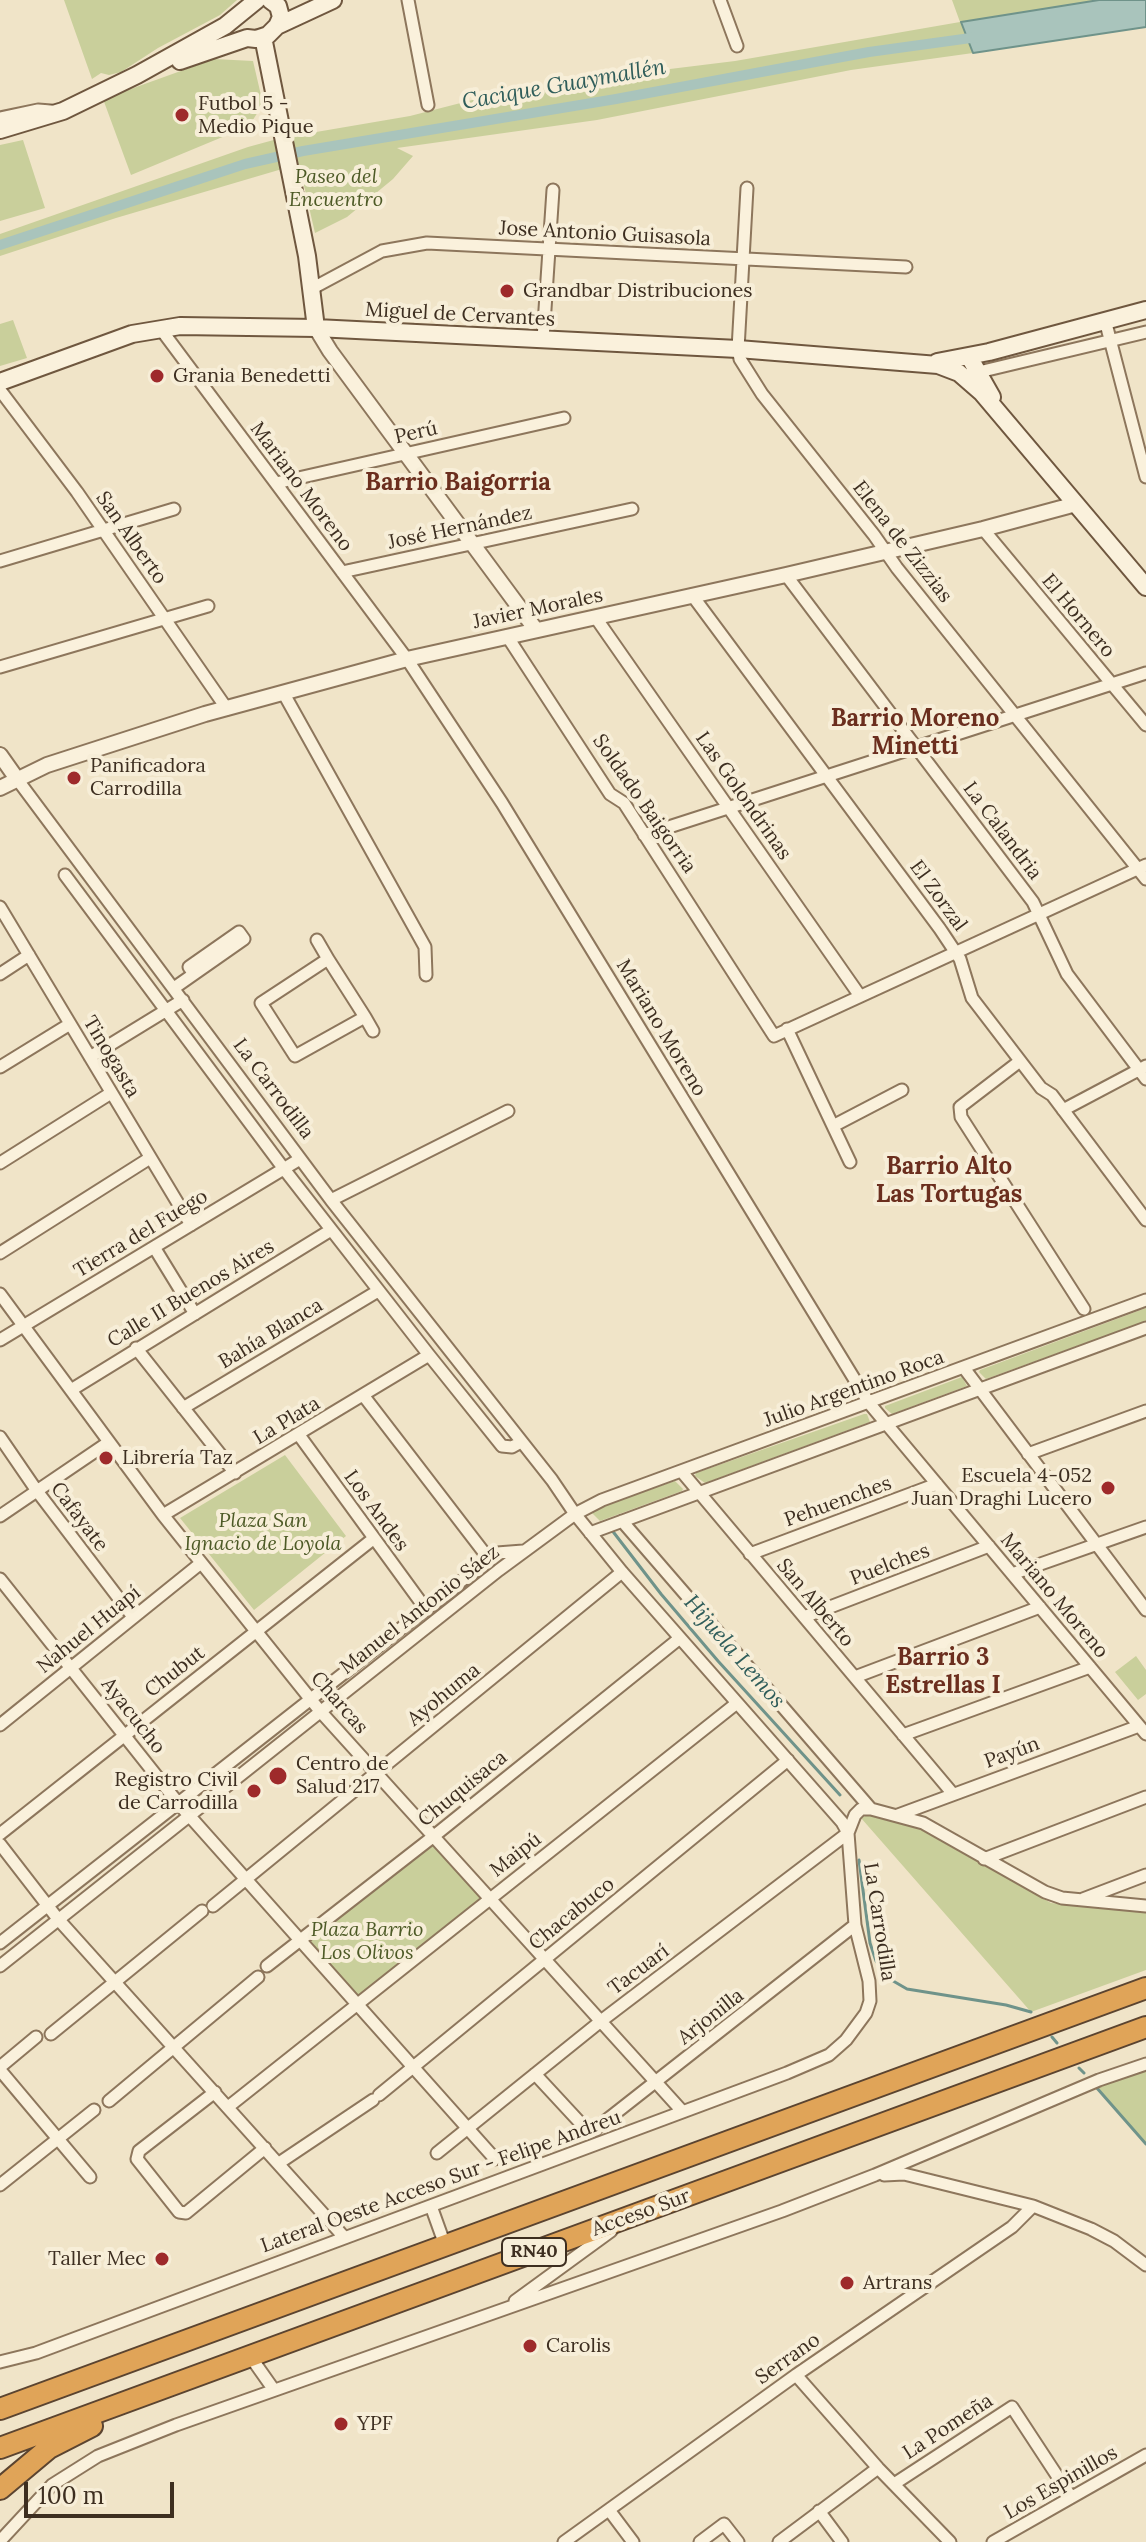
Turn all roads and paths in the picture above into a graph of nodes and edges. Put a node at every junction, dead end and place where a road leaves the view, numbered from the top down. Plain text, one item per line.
1 (257, 0) edge
2 (270, 0) edge
3 (333, 0) edge
4 (408, 0) edge
5 (720, 0) edge
6 (312, 5) edge
7 (238, 17) junction
8 (277, 26) junction
9 (255, 38) junction
10 (737, 46) dead end
11 (137, 75) junction
12 (428, 105) dead end
13 (63, 111) junction
14 (0, 118) edge
15 (0, 130) edge
16 (747, 188) dead end
17 (553, 190) dead end
18 (550, 250) junction
19 (743, 258) junction
20 (906, 267) dead end
21 (313, 288) junction
22 (1146, 310) edge
23 (1105, 320) junction
24 (160, 328) junction
25 (316, 328) junction
26 (1146, 332) edge
27 (543, 339) junction
28 (1110, 341) junction
29 (738, 349) junction
30 (976, 366) junction
31 (0, 382) edge
32 (0, 390) edge
33 (564, 418) dead end
34 (406, 453) junction
35 (1146, 477) edge
36 (276, 483) junction
37 (1076, 504) junction
38 (174, 509) dead end
39 (632, 509) dead end
40 (983, 529) junction
41 (104, 531) junction
42 (472, 544) junction
43 (886, 552) junction
44 (0, 561) edge
45 (342, 572) junction
46 (786, 575) junction
47 (1146, 587) edge
48 (692, 595) junction
49 (208, 606) dead end
50 (596, 618) junction
51 (165, 619) junction
52 (536, 630) junction
53 (507, 636) junction
54 (407, 659) junction
55 (0, 667) edge
56 (1146, 673) edge
57 (1111, 684) junction
58 (284, 694) junction
59 (227, 709) junction
60 (1016, 715) junction
61 (1146, 725) edge
62 (917, 747) junction
63 (0, 755) edge
64 (827, 777) junction
65 (17, 779) junction
66 (0, 788) edge
67 (730, 808) junction
68 (644, 835) junction
69 (1142, 866) edge
70 (65, 875) dead end
71 (1146, 879) edge
72 (0, 907) edge
73 (1041, 915) junction
74 (317, 940) dead end
75 (956, 952) junction
76 (29, 955) junction
77 (328, 959) junction
78 (0, 974) edge
79 (194, 974) dead end
80 (426, 975) dead end
81 (174, 988) junction
82 (860, 996) junction
83 (183, 1000) junction
84 (166, 1012) junction
85 (365, 1017) junction
86 (70, 1024) junction
87 (787, 1029) junction
88 (373, 1031) dead end
89 (90, 1057) junction
90 (1020, 1061) junction
91 (0, 1067) edge
92 (1143, 1071) edge
93 (902, 1090) dead end
94 (111, 1093) junction
95 (1063, 1110) junction
96 (508, 1111) dead end
97 (833, 1126) junction
98 (150, 1158) junction
99 (300, 1159) junction
100 (850, 1162) dead end
101 (0, 1163) edge
102 (284, 1169) junction
103 (331, 1200) junction
104 (1146, 1220) edge
105 (191, 1225) junction
106 (331, 1230) junction
107 (154, 1247) junction
108 (0, 1253) edge
109 (378, 1291) junction
110 (0, 1294) edge
111 (1146, 1300) edge
112 (1084, 1309) dead end
113 (195, 1314) junction
114 (23, 1325) junction
115 (1146, 1328) edge
116 (0, 1340) edge
117 (136, 1348) junction
118 (429, 1355) junction
119 (964, 1368) junction
120 (979, 1389) junction
121 (71, 1390) junction
122 (363, 1395) junction
123 (869, 1403) junction
124 (183, 1408) junction
125 (1146, 1411) edge
126 (887, 1424) junction
127 (299, 1435) junction
128 (0, 1437) edge
129 (109, 1442) junction
130 (521, 1442) junction
131 (1028, 1454) junction
132 (682, 1472) junction
133 (235, 1473) junction
134 (937, 1484) junction
135 (37, 1491) junction
136 (699, 1493) junction
137 (575, 1514) junction
138 (163, 1515) junction
139 (0, 1516) edge
140 (622, 1521) junction
141 (1146, 1527) edge
142 (590, 1533) junction
143 (373, 1539) junction
144 (1096, 1545) junction
145 (989, 1546) junction
146 (524, 1551) junction
147 (750, 1554) junction
148 (489, 1559) junction
149 (201, 1563) junction
150 (622, 1572) junction
151 (1012, 1574) junction
152 (0, 1579) edge
153 (1040, 1607) junction
154 (425, 1608) junction
155 (1146, 1610) edge
156 (133, 1617) junction
157 (804, 1617) junction
158 (256, 1631) junction
159 (680, 1638) junction
160 (72, 1667) junction
161 (1090, 1667) junction
162 (855, 1677) junction
163 (310, 1699) junction
164 (737, 1703) junction
165 (320, 1711) junction
166 (1, 1721) edge
167 (1142, 1730) edge
168 (124, 1735) junction
169 (903, 1735) junction
170 (788, 1760) junction
171 (377, 1773) junction
172 (953, 1794) junction
173 (1146, 1797) edge
174 (178, 1803) junction
175 (871, 1809) junction
176 (188, 1815) junction
177 (898, 1815) junction
178 (848, 1833) junction
179 (0, 1834) edge
180 (434, 1836) junction
181 (0, 1844) edge
182 (984, 1859) junction
183 (1146, 1875) edge
184 (247, 1879) junction
185 (490, 1899) junction
186 (1078, 1900) junction
187 (47, 1904) junction
188 (1146, 1906) edge
189 (58, 1919) junction
190 (855, 1925) junction
191 (301, 1940) junction
192 (0, 1943) edge
193 (545, 1960) junction
194 (0, 1966) edge
195 (267, 1966) dead end
196 (258, 1977) dead end
197 (115, 1981) junction
198 (1146, 1988) edge
199 (870, 2001) joint
200 (358, 2003) junction
201 (601, 2021) junction
202 (1146, 2027) edge
203 (51, 2034) dead end
204 (36, 2037) dead end
205 (174, 2047) junction
206 (1146, 2064) edge
207 (414, 2067) junction
208 (0, 2068) edge
209 (535, 2074) junction
210 (657, 2083) junction
211 (215, 2092) junction
212 (109, 2101) dead end
213 (228, 2107) junction
214 (94, 2110) dead end
215 (682, 2111) junction
216 (468, 2128) junction
217 (58, 2139) junction
218 (265, 2148) junction
219 (437, 2153) dead end
220 (495, 2159) dead end
221 (279, 2163) junction
222 (875, 2175) junction
223 (90, 2177) dead end
224 (0, 2185) edge
225 (431, 2206) junction
226 (1033, 2206) junction
227 (629, 2217) junction
228 (344, 2237) junction
229 (445, 2245) junction
230 (1146, 2265) edge
231 (274, 2308) junction
232 (505, 2308) junction
233 (250, 2356) junction
234 (0, 2362) edge
235 (796, 2375) junction
236 (171, 2385) junction
237 (274, 2390) junction
238 (0, 2397) edge
239 (0, 2409) edge
240 (0, 2448) edge
241 (1146, 2455) edge
242 (878, 2468) junction
243 (894, 2484) junction
244 (0, 2489) edge
245 (1071, 2497) junction
246 (609, 2510) junction
247 (819, 2511) junction
248 (0, 2541) edge
249 (564, 2542) edge
250 (633, 2542) edge
251 (700, 2542) edge
252 (738, 2542) edge
253 (779, 2542) edge
254 (842, 2542) edge
255 (950, 2542) edge
256 (993, 2542) edge

1 - 7 main road
2 - 8 main road
3 - 6 main road
4 - 12 street
5 - 10 street
6 - 8 main road
7 - 9 main road
7 - 11 main road
8 - 9 main road
9 - 11 main road
9 - 21 main road
11 - 13 main road
13 - 14 street
13 - 15 main road
16 - 19 street
17 - 18 street
18 - 19 street, Jose Antonio Guisasola
18 - 21 street, Jose Antonio Guisasola
18 - 27 street
19 - 20 street, Jose Antonio Guisasola
19 - 29 street
21 - 25 main road
22 - 23 main road, Miguel de Cervantes
23 - 28 street
23 - 30 main road, Miguel de Cervantes
24 - 25 main road, Miguel de Cervantes
24 - 31 main road, Miguel de Cervantes
24 - 36 street, Mariano Moreno
25 - 27 main road, Miguel de Cervantes
25 - 34 street
26 - 28 street
27 - 29 main road, Miguel de Cervantes
28 - 30 street
28 - 35 street
29 - 30 main road, Miguel de Cervantes
29 - 43 street, Elena de Zizzias
30 - 37 main road
32 - 41 street, San Alberto
33 - 34 street, Perú
34 - 36 street, Perú
34 - 42 street
36 - 45 street, Mariano Moreno
37 - 40 street, Javier Morales
37 - 47 main road
38 - 41 street
39 - 42 street, José Hernández
40 - 43 street, Javier Morales
40 - 57 street, El Hornero
41 - 44 street
41 - 51 street, San Alberto
42 - 45 street, José Hernández
42 - 52 street
43 - 46 street, Javier Morales
43 - 60 street, Elena de Zizzias
45 - 54 street, Mariano Moreno
46 - 48 street, Javier Morales
46 - 62 street, La Calandria
48 - 50 street, Javier Morales
48 - 64 street, El Zorzal
49 - 51 street
50 - 52 street, Javier Morales
50 - 67 street, Las Golondrinas
51 - 55 street
51 - 59 street, San Alberto
52 - 53 street, Javier Morales
53 - 54 street, Javier Morales
53 - 68 street, Soldado Baigorria
54 - 58 street, Javier Morales
54 - 123 street, Mariano Moreno
56 - 57 street
57 - 60 street
57 - 61 street, El Hornero
58 - 59 street, Javier Morales
58 - 80 street
59 - 65 street, Javier Morales
60 - 62 street
60 - 69 street, Elena de Zizzias
62 - 64 street
62 - 73 street, La Calandria
63 - 65 street, La Carrodilla
64 - 67 street
64 - 75 street, El Zorzal
65 - 66 street, Javier Morales
65 - 81 street, La Carrodilla
67 - 68 street
67 - 82 street, Las Golondrinas
68 - 87 street, Soldado Baigorria
69 - 71 street, Elena de Zizzias
69 - 73 street
70 - 84 street, La Carrodilla
72 - 76 street, Tinogasta
73 - 75 street
73 - 92 street, La Calandria
74 - 77 street
75 - 82 street
75 - 90 street, El Zorzal
76 - 78 street
76 - 86 street, Tinogasta
77 - 85 street
77 - 85 street
79 - 81 street
81 - 83 street, La Carrodilla
82 - 87 street
83 - 84 street
83 - 99 street, La Carrodilla
84 - 89 street
84 - 102 street, La Carrodilla
85 - 88 street
86 - 89 street, Tinogasta
86 - 91 street
87 - 97 street
89 - 94 street, Tinogasta
90 - 95 street, El Zorzal
90 - 112 street
92 - 95 street
93 - 97 street
94 - 98 street, Tinogasta
94 - 101 street
95 - 104 street, El Zorzal
96 - 103 street
97 - 100 street
98 - 105 street, Tinogasta
98 - 108 street
99 - 102 street, Tierra del Fuego
99 - 103 street, La Carrodilla
102 - 105 street, Tierra del Fuego
102 - 106 street, La Carrodilla
103 - 130 street, La Carrodilla
105 - 107 street, Tierra del Fuego
106 - 109 street, La Carrodilla
106 - 113 street, Calle II Buenos Aires
107 - 113 street
107 - 114 street, Tierra del Fuego
109 - 118 street, La Carrodilla
109 - 124 street, Bahía Blanca
110 - 114 street, Charcas
111 - 119 street, Julio Argentino Roca
113 - 117 street, Calle II Buenos Aires
114 - 116 street, Tierra del Fuego
114 - 121 street, Charcas
115 - 120 street
117 - 121 street, Calle II Buenos Aires
117 - 124 street
118 - 122 street, La Plata
118 - 130 street, La Carrodilla
119 - 120 street
119 - 123 street, Julio Argentino Roca
120 - 126 street
120 - 131 street
121 - 129 street, Charcas
122 - 127 street, La Plata
122 - 148 street
123 - 126 street, Mariano Moreno
123 - 132 street, Julio Argentino Roca
124 - 133 street
125 - 131 street
126 - 134 street, Mariano Moreno
126 - 136 street
127 - 133 street, La Plata
127 - 143 street, Los Andes
128 - 135 street, Cafayate
129 - 135 street
129 - 138 street, Charcas
130 - 137 street, La Carrodilla
131 - 144 street
132 - 136 street, San Alberto
132 - 137 street, Julio Argentino Roca
133 - 138 street, La Plata
134 - 145 street, Mariano Moreno
134 - 147 street, Pehuenches
135 - 139 street
135 - 156 street, Cafayate
136 - 140 street
136 - 147 street, San Alberto
137 - 142 street, La Carrodilla
137 - 146 street, Manuel Antonio Sáez
138 - 149 street, Charcas
140 - 142 street
140 - 175 street
141 - 144 street
142 - 150 street, La Carrodilla
143 - 154 street, Los Andes
143 - 158 street, Chubut
144 - 151 street
144 - 155 street
145 - 151 street, Mariano Moreno
145 - 157 street, Puelches
146 - 148 street, Manuel Antonio Sáez
146 - 165 street, Manuel Antonio Sáez
147 - 157 street, San Alberto
148 - 154 street, Manuel Antonio Sáez
149 - 156 street, Nahuel Huapí
149 - 158 street, Charcas
150 - 159 street, La Carrodilla
150 - 171 street, Ayohuma
151 - 153 street, Mariano Moreno
152 - 160 street, Ayacucho
153 - 161 street, Mariano Moreno
153 - 162 street
154 - 163 street, Manuel Antonio Sáez
156 - 160 street, Nahuel Huapí
157 - 162 street, San Alberto
158 - 163 street, Charcas
158 - 168 street, Chubut
159 - 164 street, La Carrodilla
159 - 180 street, Chuquisaca
160 - 166 street, Nahuel Huapí
160 - 168 street, Ayacucho
161 - 167 street, Mariano Moreno
161 - 169 street
162 - 169 street, San Alberto
163 - 165 street, Charcas
163 - 174 street, Manuel Antonio Sáez
164 - 170 street, La Carrodilla
164 - 185 street, Maipú
165 - 171 street, Charcas
165 - 176 street, Manuel Antonio Sáez
167 - 172 street, Payún
168 - 174 street, Ayacucho
168 - 179 street, Chubut
169 - 172 street, San Alberto
170 - 178 street, La Carrodilla
170 - 193 street, Chacabuco
171 - 180 street, Charcas
171 - 184 street, Ayohuma
172 - 177 street, Payún
173 - 182 street
174 - 176 street, Ayacucho
174 - 187 street, Manuel Antonio Sáez
175 - 177 street
175 - 178 street
176 - 184 street, Ayacucho
176 - 189 street, Manuel Antonio Sáez
177 - 182 street
178 - 190 street, La Carrodilla
178 - 201 street, Tacuarí
180 - 185 street, Charcas
180 - 191 street, Chuquisaca
181 - 187 street
182 - 186 street
183 - 186 street
184 - 191 street, Ayacucho
184 - 197 street, Ayohuma
185 - 193 street, Charcas
185 - 200 street, Maipú
186 - 188 street
187 - 189 street
187 - 192 street, Manuel Antonio Sáez
189 - 194 street, Manuel Antonio Sáez
189 - 197 street
190 - 199 street, La Carrodilla
190 - 210 street, Arjonilla
191 - 195 street, Chuquisaca
191 - 200 street, Ayacucho
193 - 201 street, Charcas
193 - 207 street, Chacabuco
196 - 205 street
197 - 203 street, Ayohuma
197 - 205 street
198 - 229 highway, Acceso Sur / RN40
199 - 215 street, Lateral Oeste Acceso Sur - Felipe Andreu
200 - 207 street, Ayacucho
200 - 213 street, Maipú
201 - 209 street, Tacuarí
201 - 210 street, Charcas
202 - 227 highway, Acceso Sur / RN40
204 - 208 street
205 - 211 street
205 - 212 street
206 - 222 street
207 - 216 street, Ayacucho
207 - 221 street, Chacabuco
208 - 217 street
209 - 210 street, Arjonilla
209 - 216 street, Tacuarí
210 - 215 street, Charcas
211 - 213 street
211 - 218 street
213 - 218 street
214 - 217 street
215 - 225 street, Lateral Oeste Acceso Sur - Felipe Andreu
216 - 219 street, Tacuarí
216 - 220 street, Ayacucho
217 - 223 street
217 - 224 street
218 - 221 street
221 - 228 street
222 - 226 street
222 - 232 street
225 - 228 street, Lateral Oeste Acceso Sur - Felipe Andreu
225 - 229 street
226 - 230 street
226 - 235 street, Serrano
227 - 232 street
227 - 233 highway, Acceso Sur / RN40
228 - 234 street, Lateral Oeste Acceso Sur - Felipe Andreu
229 - 231 highway, Acceso Sur / RN40
231 - 238 highway
231 - 239 highway, Acceso Sur / RN40
232 - 237 street
233 - 236 highway, Acceso Sur / RN40
233 - 237 street
235 - 242 street
235 - 246 street, Serrano
236 - 240 highway, Acceso Sur / RN40
236 - 244 highway
237 - 248 street
241 - 245 street, Los Espinillos
242 - 243 street
242 - 247 street
243 - 245 street, La Pomeña
243 - 255 street
245 - 256 street, Los Espinillos
246 - 249 street, Serrano
246 - 250 street
247 - 253 street
247 - 254 street
251 - 252 street

